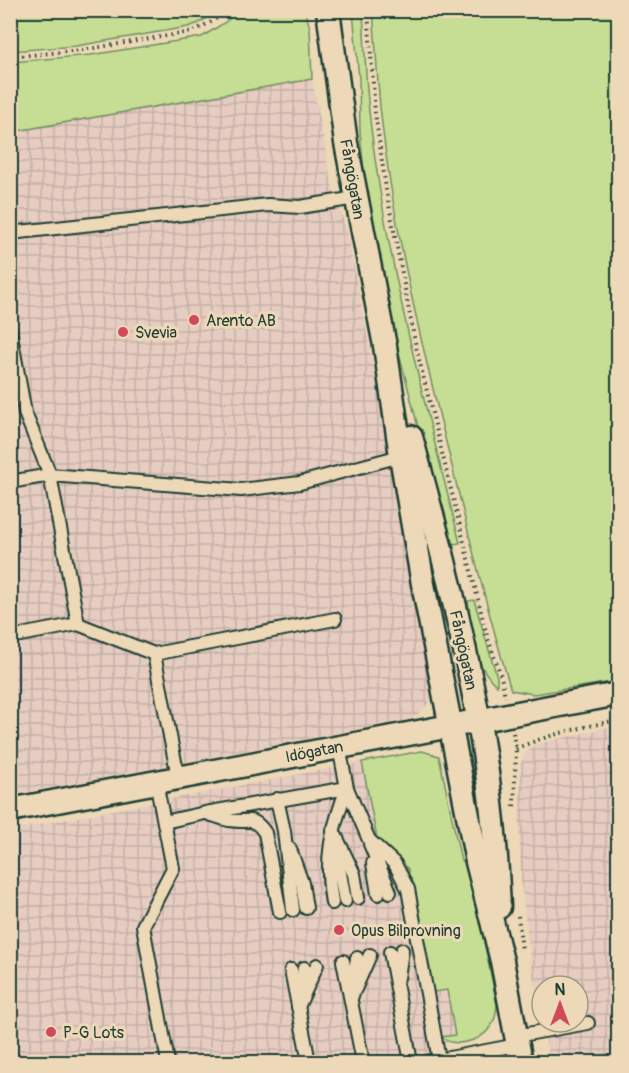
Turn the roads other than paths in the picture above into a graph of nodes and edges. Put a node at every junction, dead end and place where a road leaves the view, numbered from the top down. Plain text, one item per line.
1 (328, 10) edge
2 (356, 198) junction
3 (10, 233) edge
4 (10, 330) edge
5 (408, 454) junction
6 (50, 475) junction
7 (10, 482) edge
8 (335, 619) dead end
9 (78, 624) junction
10 (10, 637) edge
11 (154, 654) junction
12 (618, 694) edge
13 (478, 720) junction
14 (451, 725) junction
15 (339, 747) junction
16 (167, 780) junction
17 (346, 788) junction
18 (277, 800) junction
19 (10, 810) edge
20 (205, 813) junction
21 (164, 822) junction
22 (332, 829) junction
23 (284, 831) junction
24 (369, 840) junction
25 (384, 893) dead end
26 (358, 898) dead end
27 (345, 900) dead end
28 (332, 903) dead end
29 (306, 908) dead end
30 (293, 910) dead end
31 (280, 912) dead end
32 (396, 951) dead end
33 (370, 956) dead end
34 (357, 958) dead end
35 (343, 961) dead end
36 (502, 961) junction
37 (317, 965) dead end
38 (304, 968) dead end
39 (291, 970) dead end
40 (351, 998) junction
41 (298, 1007) junction
42 (557, 1034) edge
43 (518, 1048) edge
44 (433, 1061) edge
45 (168, 1062) edge
46 (309, 1062) edge
47 (363, 1062) edge
48 (411, 1062) edge

1 - 2 street, Fångögatan
2 - 3 lane
2 - 5 street, Fångögatan
4 - 6 lane
5 - 6 lane
5 - 13 street, Fångögatan
5 - 14 street, Fångögatan
6 - 7 lane
6 - 9 lane
8 - 11 lane
9 - 10 lane
9 - 11 lane
11 - 16 lane
12 - 13 street, Idögatan
13 - 14 street, Idögatan
13 - 36 street, Fångögatan
14 - 15 street, Idögatan
14 - 36 street, Fångögatan
15 - 16 street, Idögatan
15 - 17 lane
16 - 19 street, Idögatan
16 - 21 lane
17 - 18 lane
17 - 22 lane
17 - 24 lane
18 - 20 lane
18 - 23 lane
20 - 21 lane
20 - 31 lane
21 - 45 lane
22 - 26 lane
22 - 27 lane
22 - 28 lane
23 - 29 lane
23 - 30 lane
24 - 25 lane
24 - 44 lane
32 - 48 lane
33 - 40 lane
34 - 40 lane
35 - 40 lane
36 - 43 street, Fångögatan
37 - 41 lane
38 - 41 lane
39 - 41 lane
40 - 47 lane
41 - 46 lane
42 - 43 lane
43 - 44 lane

